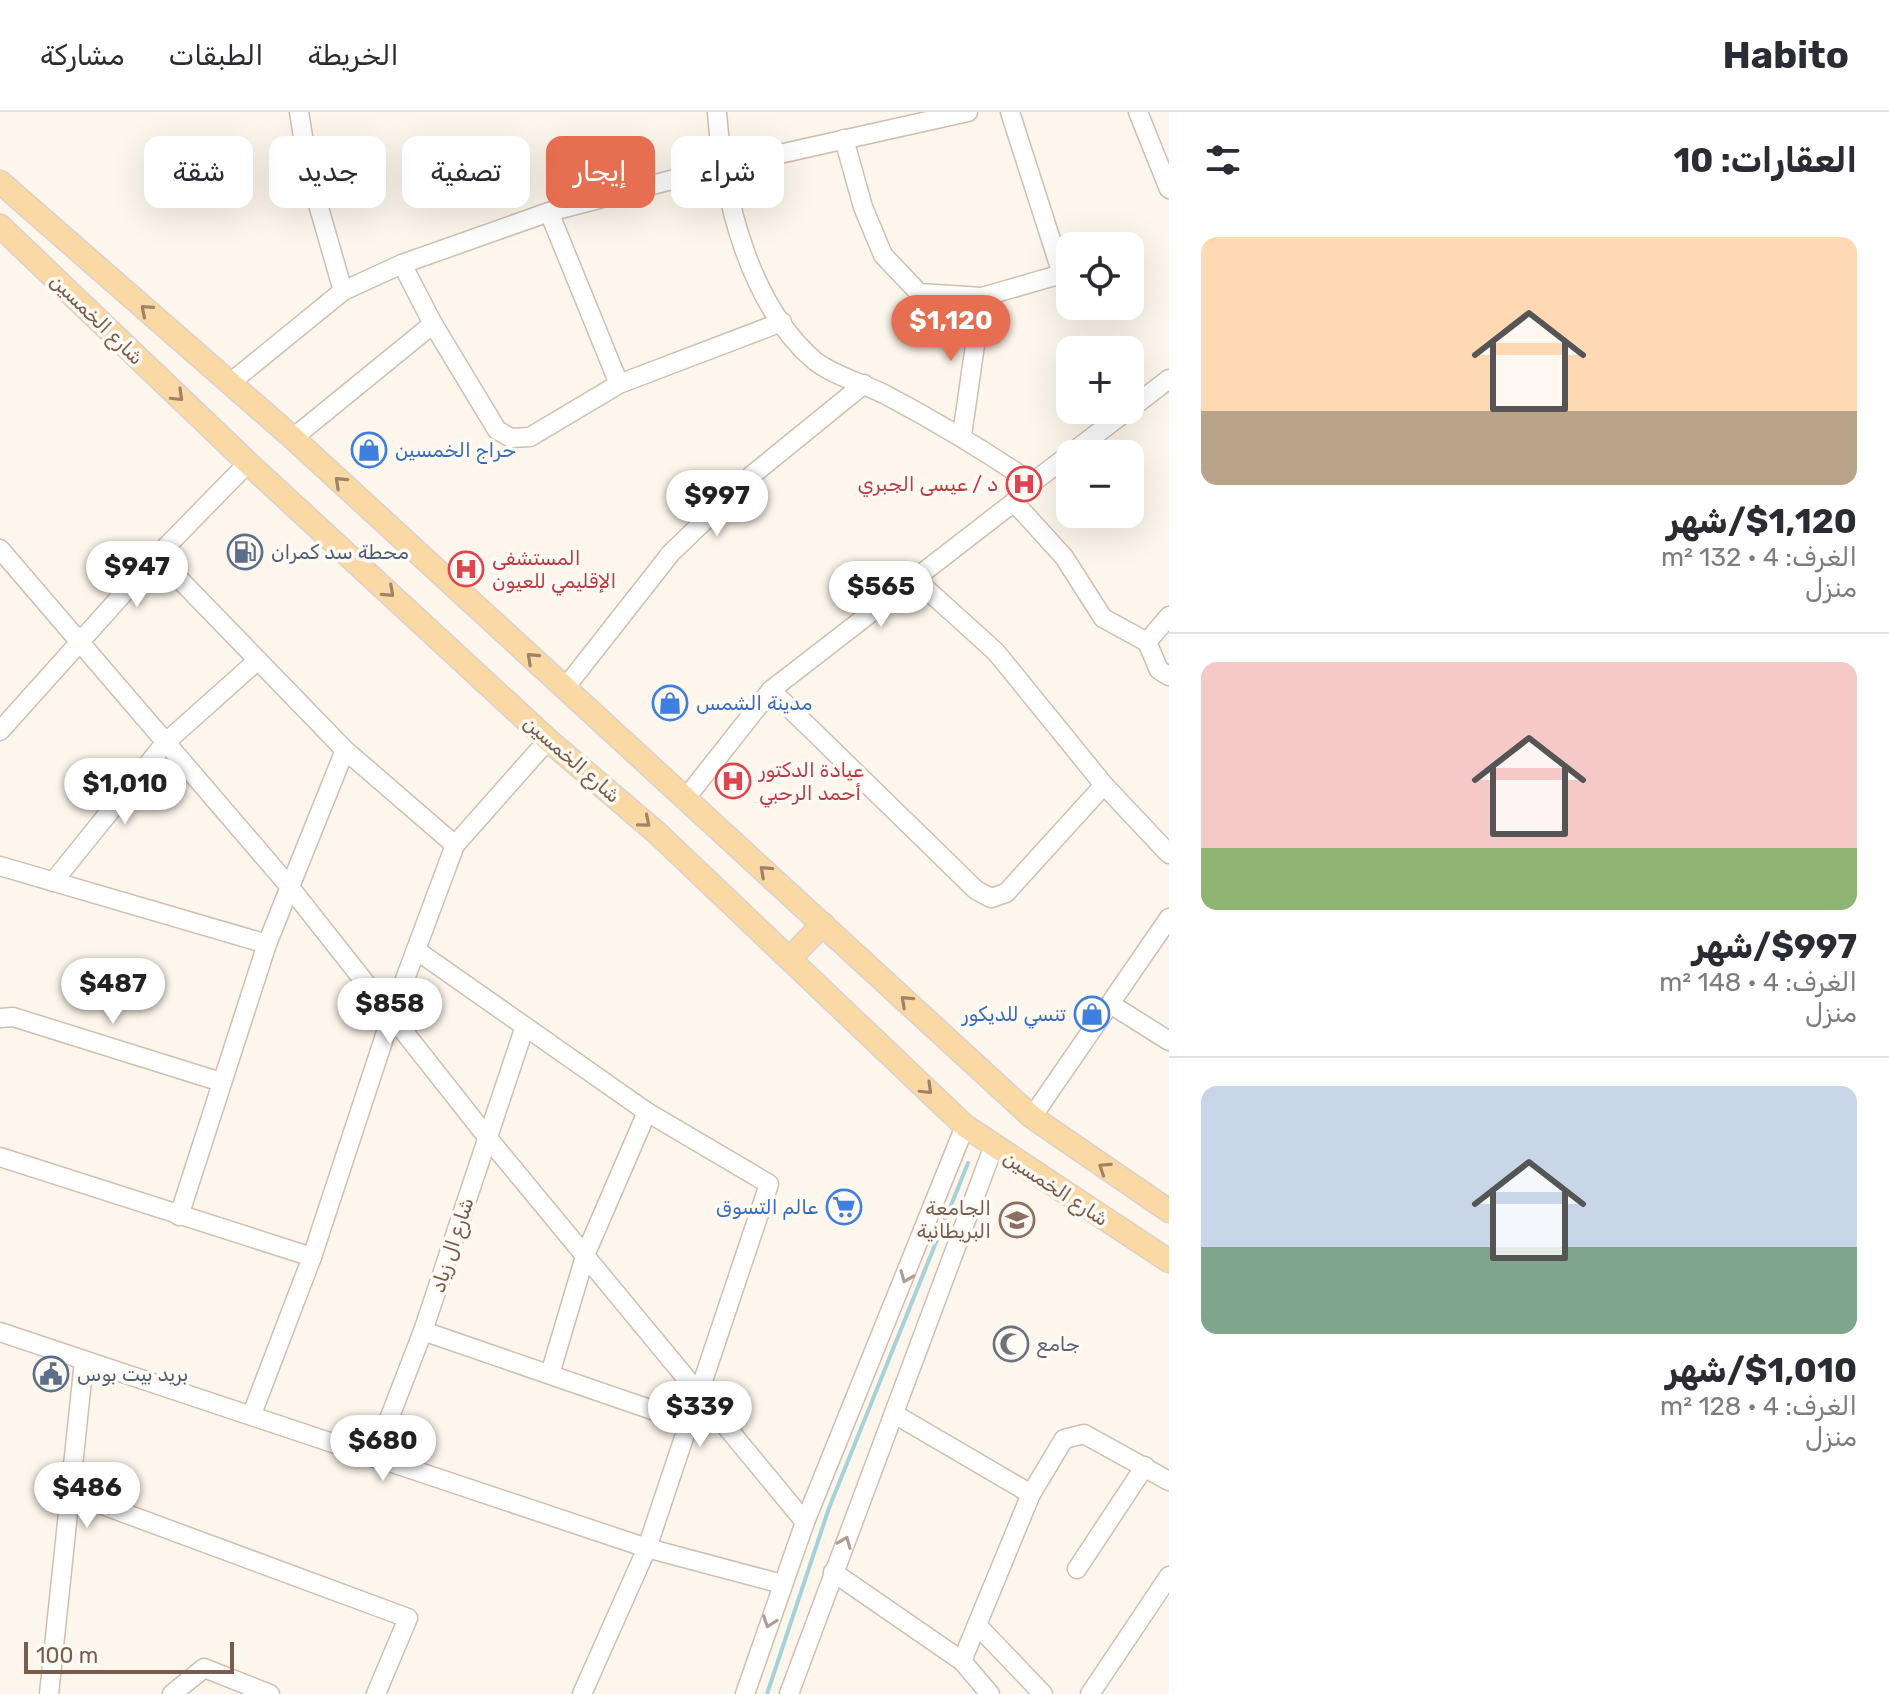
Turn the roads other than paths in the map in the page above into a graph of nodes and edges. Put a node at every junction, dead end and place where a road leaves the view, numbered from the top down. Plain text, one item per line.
1 (299, 112) edge
2 (717, 112) edge
3 (968, 112) edge
4 (1010, 112) edge
5 (1138, 112) edge
6 (719, 136) edge
7 (844, 139) junction
8 (784, 153) edge
9 (671, 180) edge
10 (0, 182) edge
11 (1168, 186) edge
12 (732, 208) edge
13 (549, 212) junction
14 (0, 226) edge
15 (402, 264) junction
16 (343, 291) junction
17 (982, 297) junction
18 (782, 322) junction
19 (433, 324) junction
20 (1169, 379) edge
21 (230, 383) junction
22 (619, 384) junction
23 (864, 384) junction
24 (1144, 398) edge
25 (1109, 424) edge
26 (962, 435) junction
27 (293, 438) junction
28 (1088, 440) edge
29 (248, 463) junction
30 (1056, 465) edge
31 (1032, 483) junction
32 (1014, 502) junction
33 (0, 549) edge
34 (157, 556) junction
35 (913, 577) junction
36 (1169, 616) edge
37 (1147, 642) junction
38 (77, 643) junction
39 (258, 660) junction
40 (1169, 676) edge
41 (565, 688) junction
42 (771, 690) junction
43 (0, 731) edge
44 (548, 740) junction
45 (165, 743) junction
46 (345, 750) junction
47 (1104, 785) junction
48 (686, 798) junction
49 (455, 845) junction
50 (1169, 854) edge
51 (0, 866) edge
52 (53, 882) junction
53 (289, 886) junction
54 (1169, 918) edge
55 (823, 924) junction
56 (267, 944) junction
57 (416, 950) junction
58 (791, 957) junction
59 (1112, 1005) junction
60 (392, 1014) junction
61 (0, 1018) edge
62 (524, 1029) junction
63 (1169, 1041) edge
64 (221, 1082) junction
65 (647, 1112) junction
66 (1032, 1117) junction
67 (965, 1126) junction
68 (487, 1137) junction
69 (993, 1148) junction
70 (0, 1157) edge
71 (1169, 1211) edge
72 (179, 1216) junction
73 (586, 1253) junction
74 (312, 1257) junction
75 (1169, 1261) edge
76 (423, 1331) junction
77 (0, 1332) edge
78 (84, 1361) junction
79 (550, 1374) junction
80 (696, 1392) junction
81 (252, 1414) junction
82 (896, 1415) junction
83 (374, 1458) junction
84 (1145, 1466) junction
85 (1169, 1481) edge
86 (70, 1493) junction
87 (1031, 1494) junction
88 (805, 1522) junction
89 (647, 1548) junction
90 (1077, 1569) dead end
91 (833, 1572) junction
92 (1169, 1576) edge
93 (782, 1584) junction
94 (977, 1625) junction
95 (962, 1661) junction
96 (49, 1694) edge
97 (172, 1694) edge
98 (270, 1694) edge
99 (376, 1694) edge
100 (582, 1694) edge
101 (745, 1694) edge
102 (789, 1694) edge
103 (990, 1694) edge
104 (1043, 1694) edge
105 (1090, 1694) edge

1 - 16 street
2 - 6 street
3 - 7 street
4 - 17 street
5 - 11 street
7 - 8 street
7 - 17 street
9 - 13 street
21 -> 10 main road, شارع الخمسين
12 - 18 street
13 - 15 street
13 - 22 street
14 -> 29 main road, شارع الخمسين
15 - 16 street
15 - 19 street
16 - 21 street
17 - 26 street
18 - 22 street
18 - 23 street
19 - 22 street
19 - 27 street
20 - 24 street
21 - 27 main road, شارع الخمسين
23 - 26 street
23 - 41 street
25 - 28 street
26 - 31 street
41 -> 27 main road, شارع الخمسين
29 - 34 street
29 -> 44 main road, شارع الخمسين
30 - 31 street
31 - 32 street
32 - 35 street
32 - 37 street
33 - 38 street
34 - 38 street
34 - 39 street
35 - 42 street
35 - 47 street
36 - 37 street
37 - 40 street
38 - 43 street
38 - 45 street
39 - 45 street
39 - 46 street
41 - 48 main road, شارع الخمسين
42 - 47 street
42 - 48 street
44 - 49 street
44 -> 58 main road, شارع الخمسين
45 - 52 street
45 - 53 street
46 - 49 street
46 - 53 street
47 - 50 street
55 -> 48 main road, شارع الخمسين
49 - 57 street
51 - 52 street
52 - 56 street
53 - 56 street
53 - 60 street
54 - 59 street
55 - 58 main road
66 -> 55 main road, شارع الخمسين
56 - 64 street
57 - 60 street
57 - 62 street
58 -> 67 main road, شارع الخمسين
59 - 63 street
59 - 66 street
60 - 68 street
60 - 74 street
61 - 64 street
62 - 65 street
62 - 68 street, شارع ال زياد
64 - 72 street
65 - 73 street
65 - 80 street
71 -> 66 main road, شارع الخمسين
67 - 69 main road, شارع الخمسين
67 -> 88 street
68 - 73 street
68 - 76 street, شارع ال زياد
69 - 75 main road, شارع الخمسين
69 - 82 street
70 - 72 street
72 - 74 street
73 - 79 street
73 - 80 street
74 - 81 street
76 - 79 street
76 - 83 street, شارع ال زياد
77 - 78 street
78 - 81 street
78 - 86 street
79 - 80 street
80 - 88 street
80 - 89 street
81 - 83 street
82 - 87 street
91 -> 82 street
83 - 89 street
84 - 85 street
84 - 87 street
84 - 90 street
86 - 96 street
86 - 99 street
87 - 94 street
88 - 93 street
89 - 93 street
89 - 100 street
91 - 95 street
91 - 102 street
92 - 105 street
93 -> 101 street
94 - 95 street
94 - 104 street
95 - 103 street
97 - 98 street

